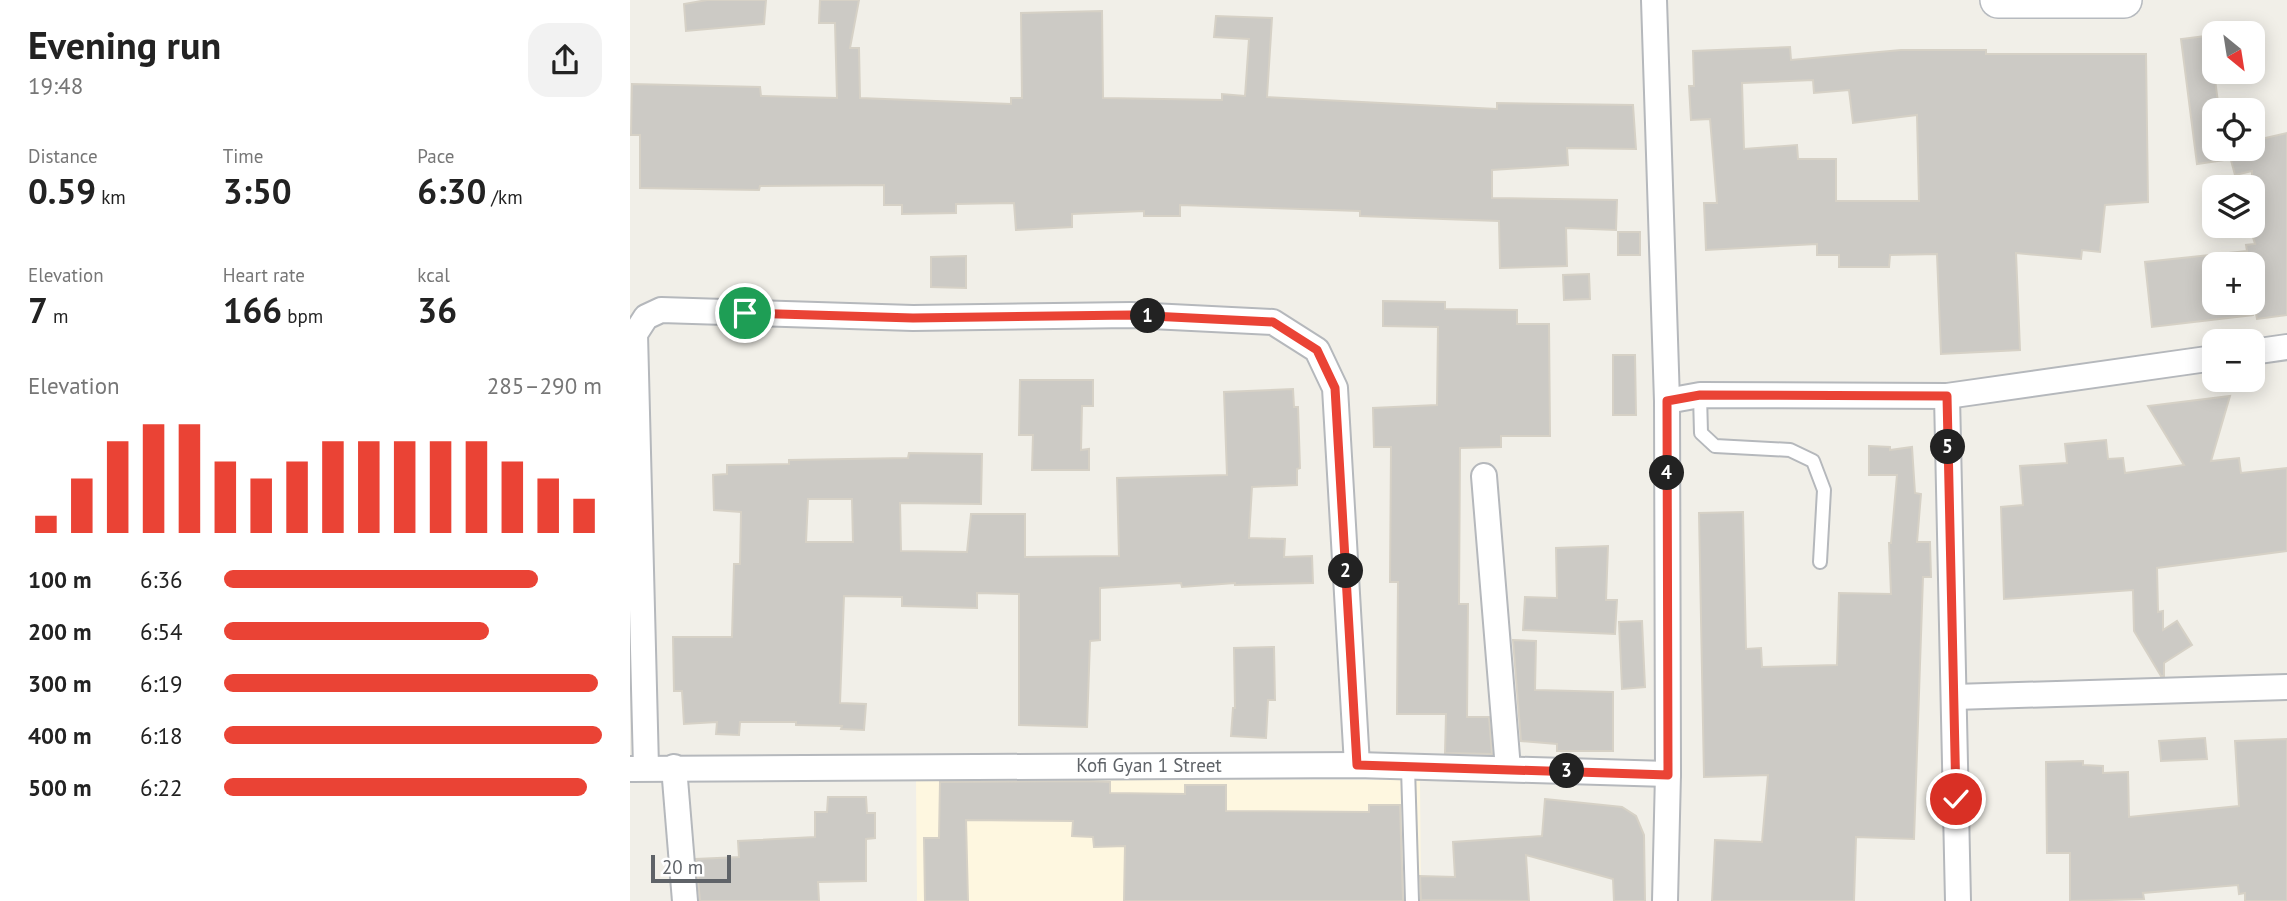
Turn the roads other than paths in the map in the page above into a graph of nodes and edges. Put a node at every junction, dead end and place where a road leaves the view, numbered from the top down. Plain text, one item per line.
1 (1654, 0) edge
2 (1998, 0) edge
3 (2124, 0) edge
4 (2287, 347) edge
5 (2265, 350) edge
6 (2202, 360) edge
7 (1700, 395) junction
8 (1947, 396) junction
9 (1667, 401) junction
10 (1484, 476) dead end
11 (1819, 562) dead end
12 (2287, 687) edge
13 (1954, 697) junction
14 (1357, 765) junction
15 (674, 767) junction
16 (638, 768) edge
17 (1408, 768) junction
18 (1508, 769) junction
19 (1668, 775) junction
20 (685, 901) edge
21 (1412, 901) edge
22 (1665, 901) edge
23 (1958, 901) edge

1 - 9 street
2 - 3 street
4 - 5 street
6 - 8 street
7 - 8 street
7 - 9 street
7 - 11 lane
8 - 13 street
9 - 19 street
10 - 18 street
12 - 13 street
13 - 23 street
14 - 15 street, Kofi Gyan 1 Street
14 - 16 street
14 - 17 street, Kofi Gyan 1 Street
15 - 16 street, Kofi Gyan 1 Street
15 - 20 street
17 - 18 street, Kofi Gyan 1 Street
17 - 21 lane
18 - 19 street, Kofi Gyan 1 Street
19 - 22 street

